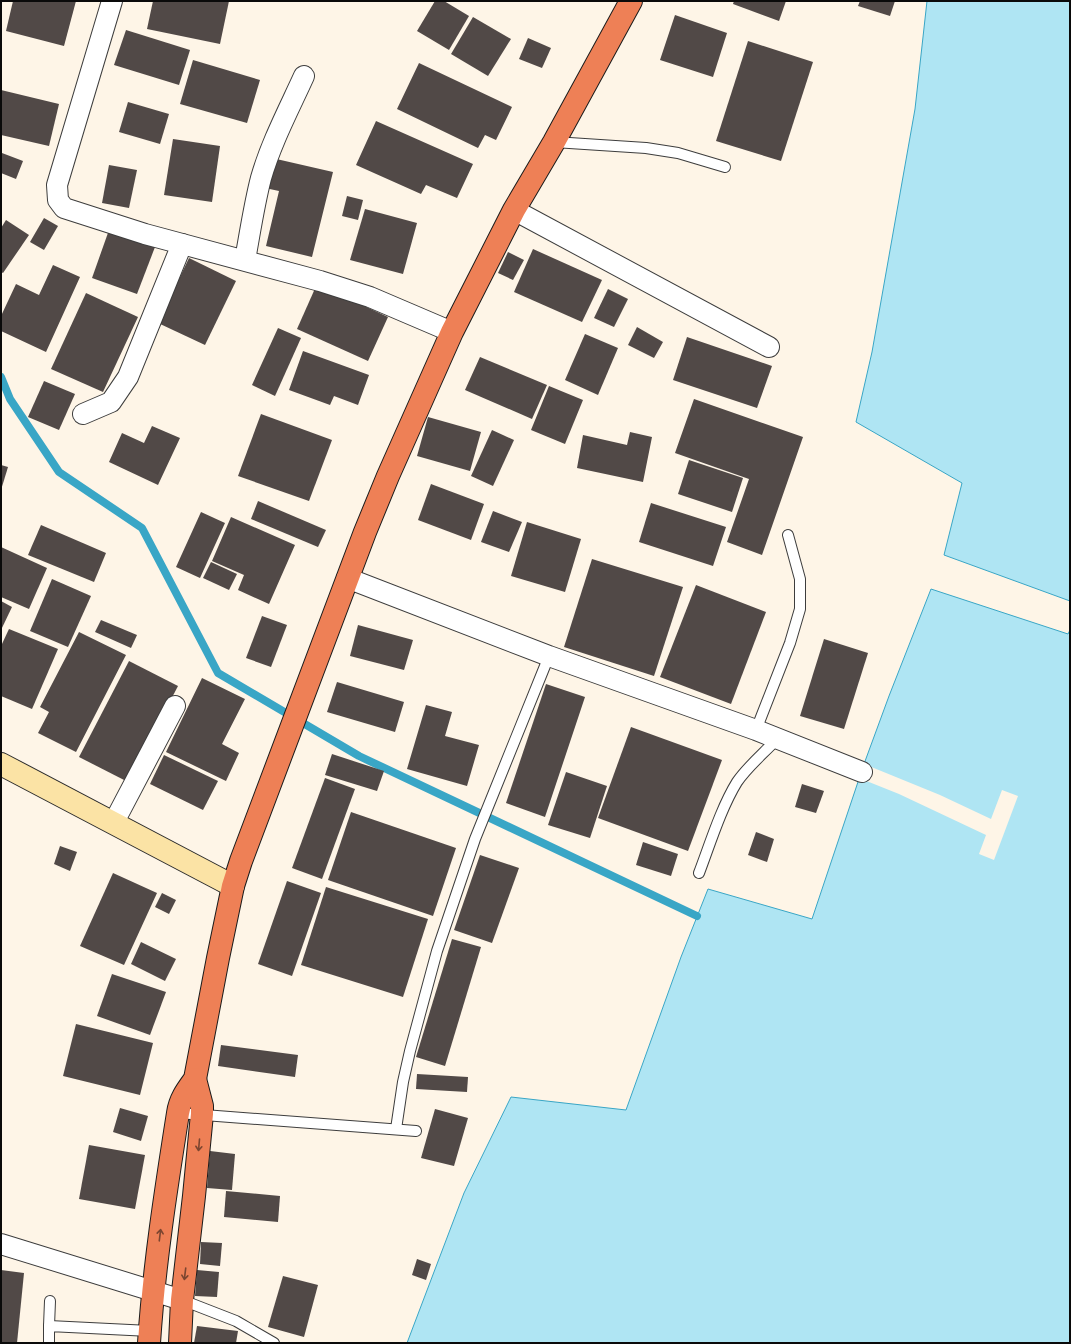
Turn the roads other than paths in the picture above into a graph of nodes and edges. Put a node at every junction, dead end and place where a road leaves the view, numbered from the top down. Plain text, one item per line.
1 (112, 1) edge
2 (631, 1) edge
3 (304, 76) dead end
4 (554, 142) junction
5 (724, 167) dead end
6 (514, 210) junction
7 (182, 244) junction
8 (245, 260) junction
9 (452, 332) junction
10 (769, 347) dead end
11 (82, 414) dead end
12 (788, 535) dead end
13 (347, 578) junction
14 (549, 656) junction
15 (175, 706) dead end
16 (756, 730) junction
17 (777, 739) junction
18 (1, 764) edge
19 (862, 772) dead end
20 (114, 822) junction
21 (699, 873) dead end
22 (233, 886) junction
23 (195, 1079) junction
24 (178, 1113) junction
25 (202, 1114) junction
26 (396, 1129) junction
27 (416, 1131) dead end
28 (1, 1244) edge
29 (152, 1291) junction
30 (182, 1300) junction
31 (50, 1301) dead end
32 (49, 1326) junction
33 (150, 1337) edge
34 (49, 1343) edge
35 (180, 1343) edge
36 (274, 1343) edge

1 - 7 street
2 - 4 highway
3 - 8 street
4 - 5 lane
4 - 6 highway
6 - 9 highway
6 - 10 street
7 - 8 street
7 - 11 street
8 - 9 street
9 - 13 highway
12 - 16 lane
13 - 14 street
13 - 22 highway
14 - 16 street
14 - 26 lane
15 - 20 street
16 - 17 street
17 - 19 street
17 - 21 lane
18 - 20 street
20 - 22 street
22 - 23 highway
23 - 24 highway
23 - 25 highway
24 - 25 lane
29 -> 24 highway
25 - 26 lane
25 -> 30 highway
26 - 27 lane
28 - 29 street
29 - 30 street
29 - 33 highway
30 - 35 highway
30 - 36 lane
31 - 32 lane
32 - 33 lane
32 - 34 lane

